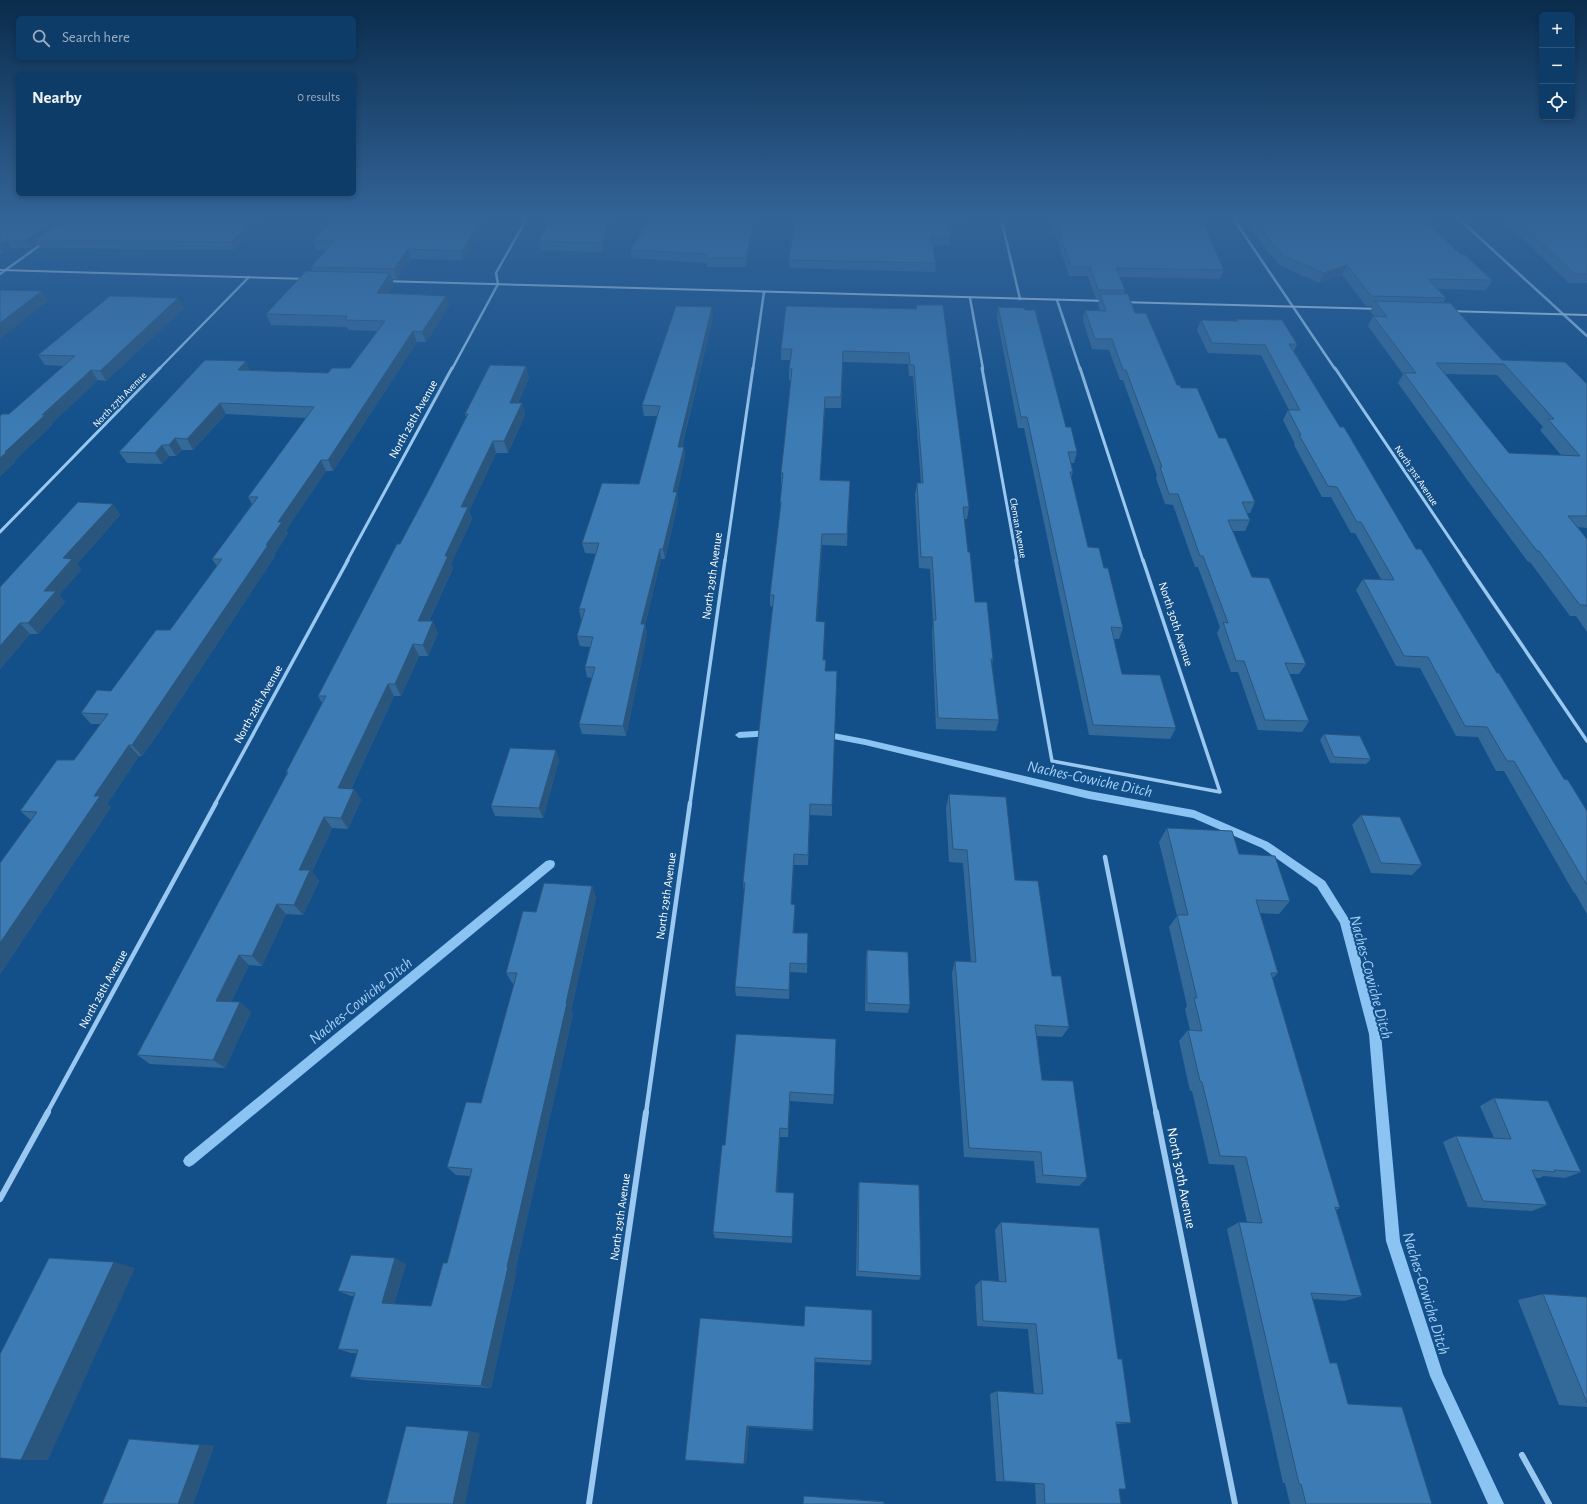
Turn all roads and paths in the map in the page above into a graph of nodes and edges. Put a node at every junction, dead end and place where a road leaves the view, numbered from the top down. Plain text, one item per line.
1 (238, 288) edge
2 (496, 288) edge
3 (637, 288) edge
4 (1017, 288) edge
5 (1281, 288) edge
6 (1535, 288) edge
7 (764, 292) junction
8 (970, 298) junction
9 (1020, 299) junction
10 (1057, 300) junction
11 (1294, 307) junction
12 (1389, 309) edge
13 (1444, 311) edge
14 (1563, 314) junction
15 (1587, 315) edge
16 (1587, 336) edge
17 (0, 532) edge
18 (1587, 741) edge
19 (1052, 762) joint
20 (1105, 857) dead end
21 (0, 1199) edge
22 (1522, 1454) dead end
23 (589, 1504) edge
24 (1235, 1504) edge
25 (1549, 1504) edge

1 - 17 street, North 27th Avenue
2 - 21 street, North 28th Avenue
3 - 7 main road
4 - 9 street
5 - 11 street, North 31st Avenue
6 - 14 street
7 - 8 main road
7 - 23 street, North 29th Avenue
8 - 9 main road
8 - 19 street, Cleman Avenue
9 - 10 main road
10 - 11 main road
10 - 19 street, North 30th Avenue
11 - 12 main road
11 - 18 street, North 31st Avenue
13 - 14 main road
14 - 15 main road
14 - 16 street
20 - 24 street, North 30th Avenue
22 - 25 street

